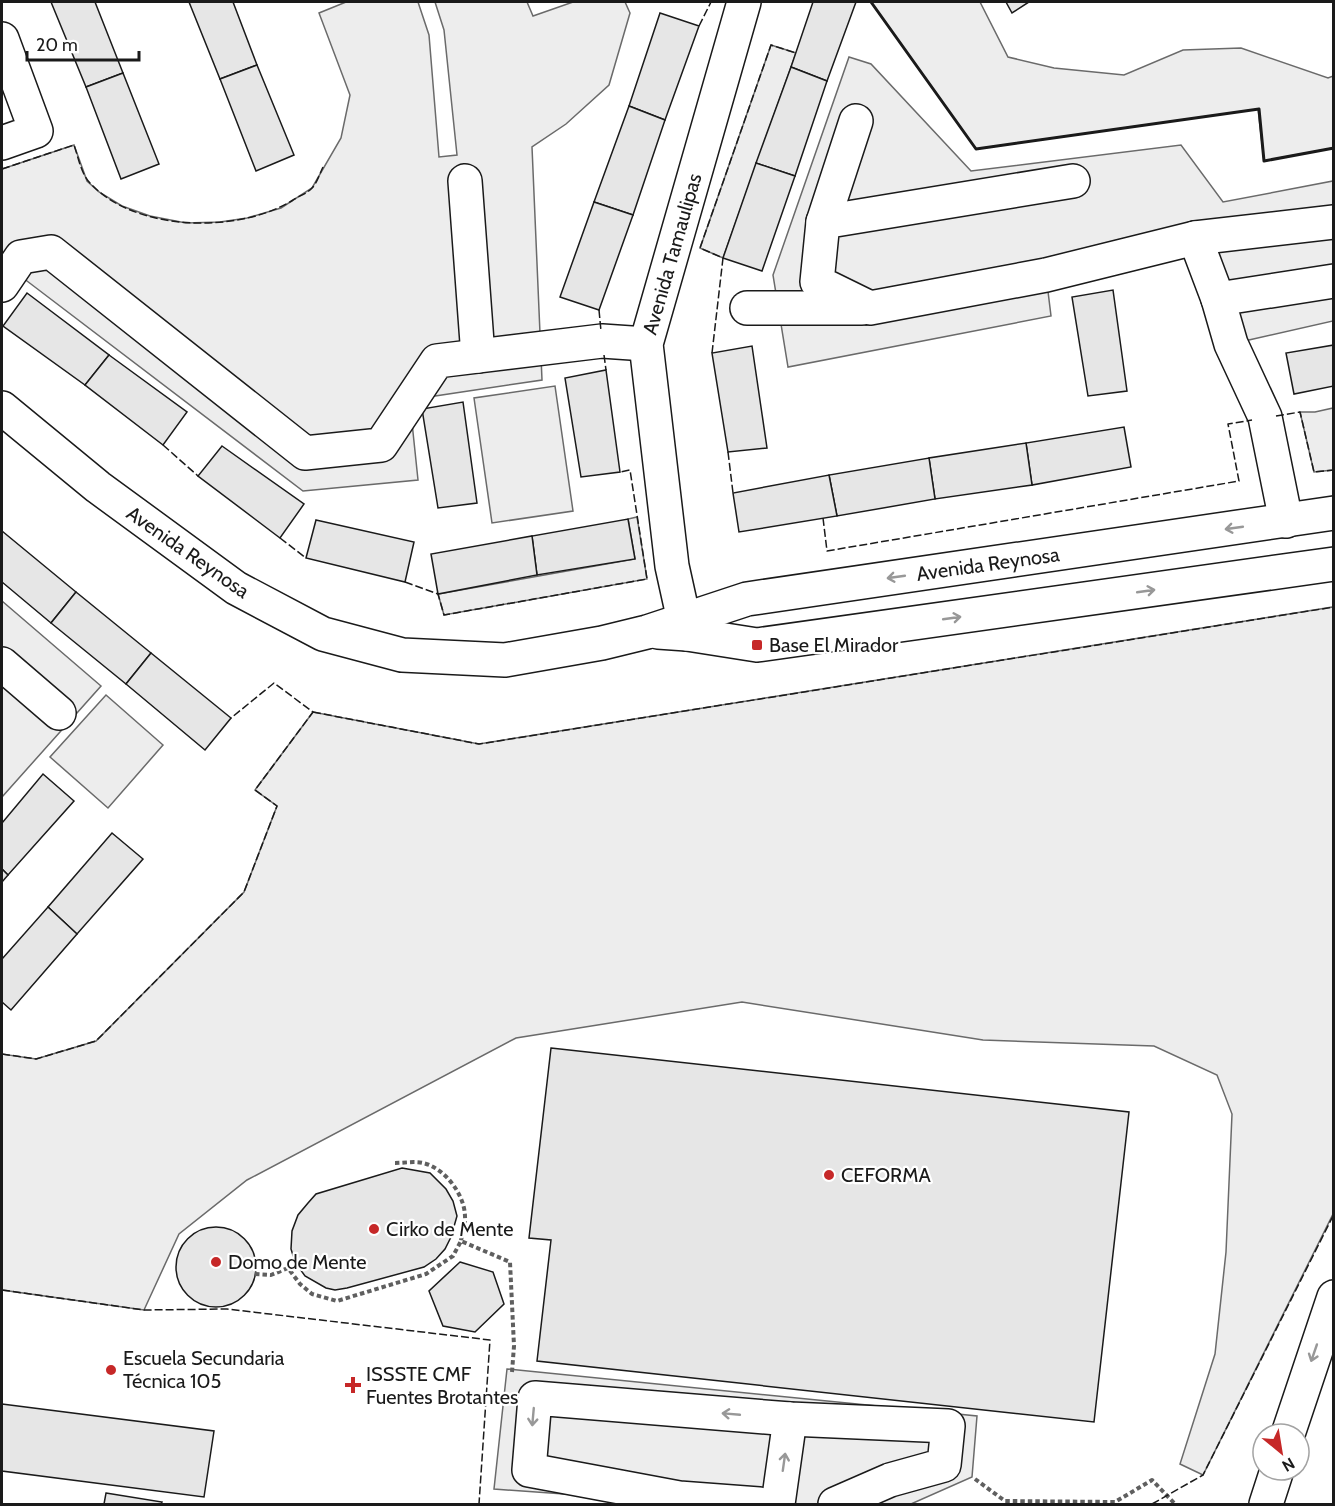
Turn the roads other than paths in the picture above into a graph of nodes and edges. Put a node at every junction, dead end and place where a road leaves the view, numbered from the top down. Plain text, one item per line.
1 (744, 2) edge
2 (2, 39) edge
3 (856, 121) dead end
4 (2, 143) edge
5 (465, 181) dead end
6 (1073, 181) dead end
7 (823, 222) junction
8 (1334, 222) edge
9 (1195, 237) junction
10 (1334, 281) edge
11 (2, 285) edge
12 (1218, 299) junction
13 (747, 308) dead end
14 (870, 308) junction
15 (646, 344) junction
16 (478, 356) junction
17 (2, 408) edge
18 (1334, 513) edge
19 (1286, 521) junction
20 (1334, 564) edge
21 (685, 626) junction
22 (2, 664) edge
23 (59, 712) dead end
24 (1334, 1297) edge
25 (790, 1419) junction
26 (1292, 1422) edge
27 (1273, 1482) edge
28 (680, 1501) edge
29 (759, 1504) edge
30 (778, 1504) edge
31 (835, 1504) edge
32 (1266, 1504) edge

1 - 15 street, Avenida Tamaulipas
2 - 4 street
3 - 7 street
5 - 16 street
6 - 7 street
7 - 14 street
8 - 9 street
9 - 12 street
9 - 14 street
10 - 12 street
11 - 16 street
12 - 19 street
13 - 14 street
15 - 16 street
15 - 21 street, Avenida Tamaulipas
17 - 21 street, Avenida Reynosa
18 - 19 street, Avenida Reynosa
19 -> 21 street, Avenida Reynosa
21 -> 20 street
22 - 23 street
24 -> 26 street
25 -> 28 street
30 -> 25 street
25 - 31 street
27 - 32 street
28 - 29 street

